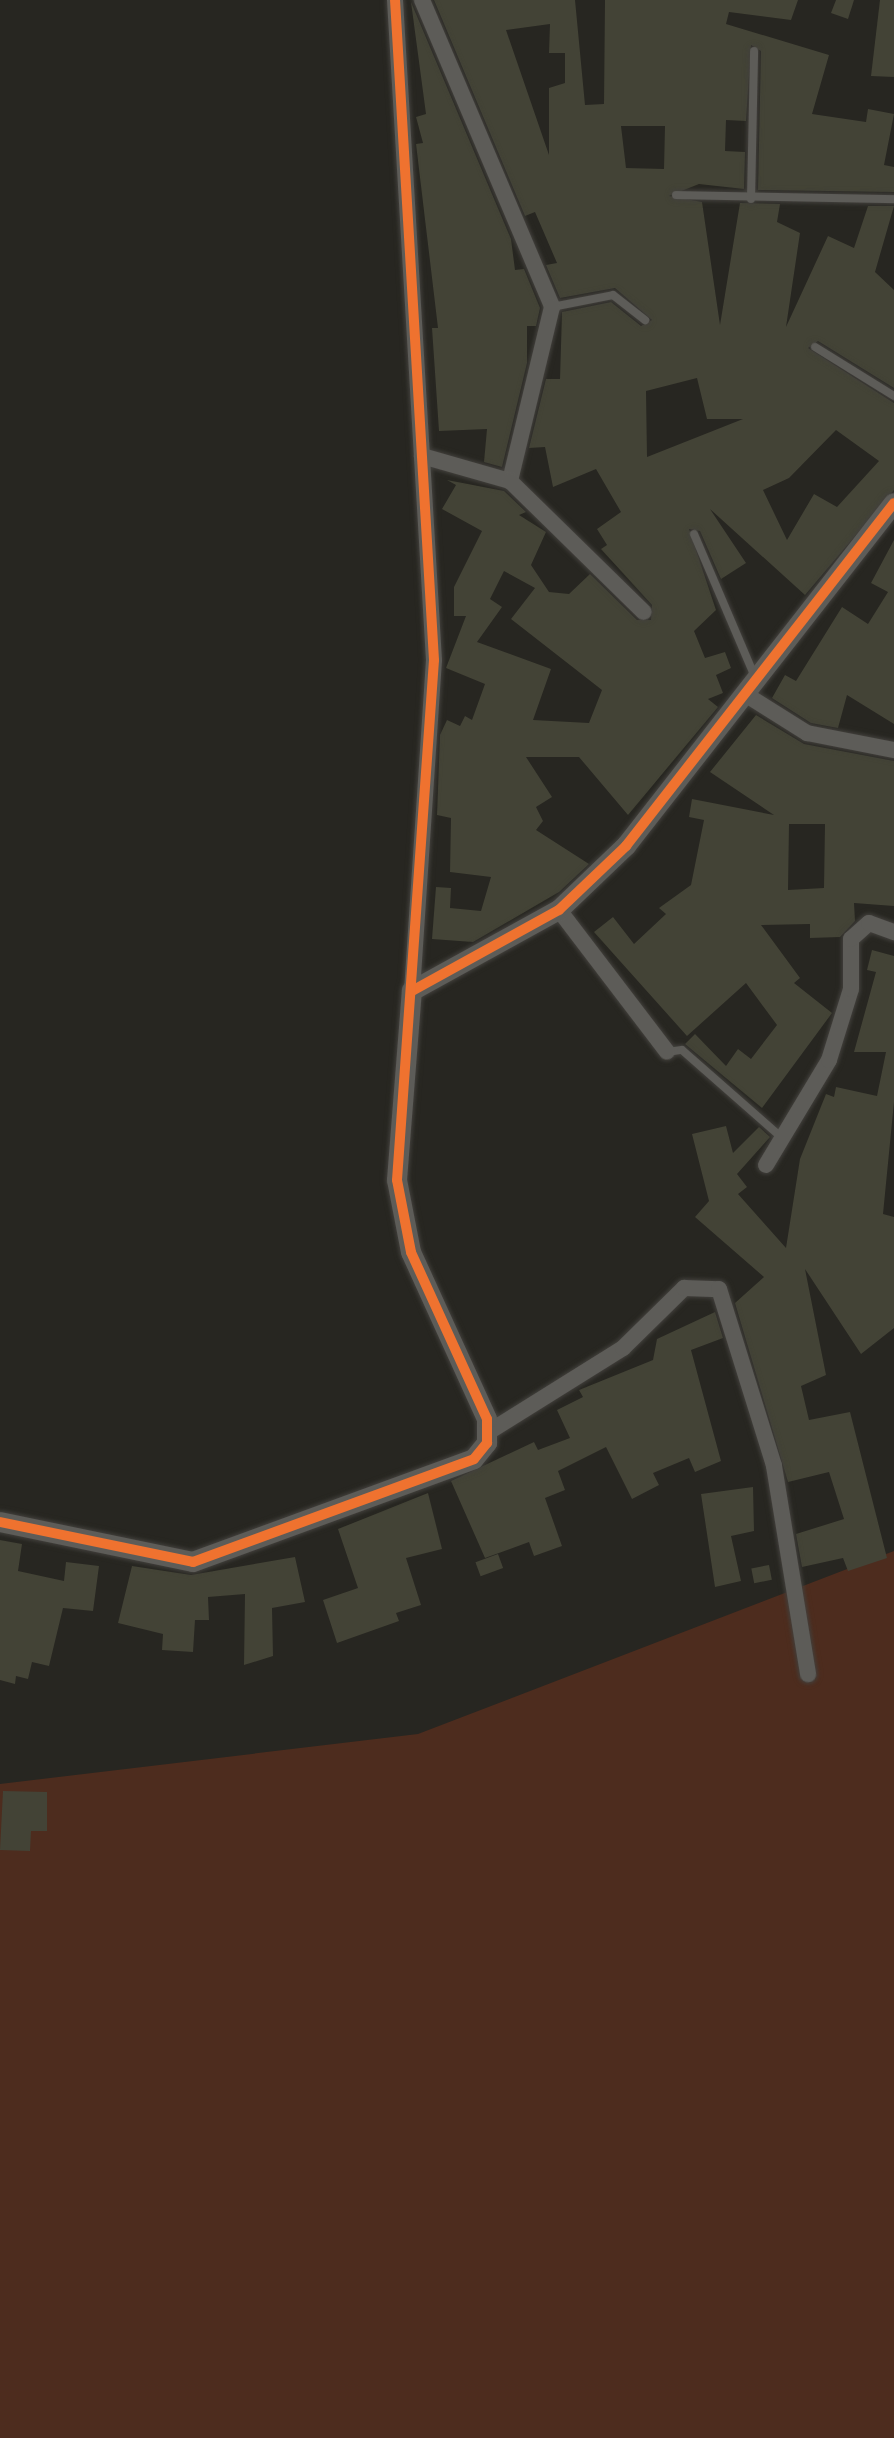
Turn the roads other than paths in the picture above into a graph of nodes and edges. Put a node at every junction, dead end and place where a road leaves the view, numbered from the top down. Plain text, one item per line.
1 (395, 0) edge
2 (422, 0) edge
3 (754, 51) dead end
4 (676, 195) dead end
5 (751, 199) junction
6 (894, 199) edge
7 (552, 307) junction
8 (645, 320) dead end
9 (815, 347) dead end
10 (894, 396) edge
11 (422, 456) junction
12 (510, 481) junction
13 (894, 503) edge
14 (694, 534) dead end
15 (644, 612) dead end
16 (753, 690) junction
17 (894, 750) edge
18 (559, 910) junction
19 (894, 932) edge
20 (412, 991) junction
21 (667, 1052) joint
22 (782, 1138) junction
23 (766, 1165) dead end
24 (487, 1433) junction
25 (0, 1522) edge
26 (808, 1674) dead end

1 - 11 street
2 - 7 street
3 - 5 lane
4 - 5 lane
5 - 6 lane
7 - 8 lane
7 - 12 street
9 - 10 lane
11 - 12 street
11 - 20 street
12 - 15 street
13 - 16 street
14 - 16 lane
16 - 17 street
16 - 18 street
18 - 20 street
18 - 21 street
19 - 22 street
20 - 24 street
21 - 22 lane
22 - 23 street
24 - 25 street
24 - 26 street

